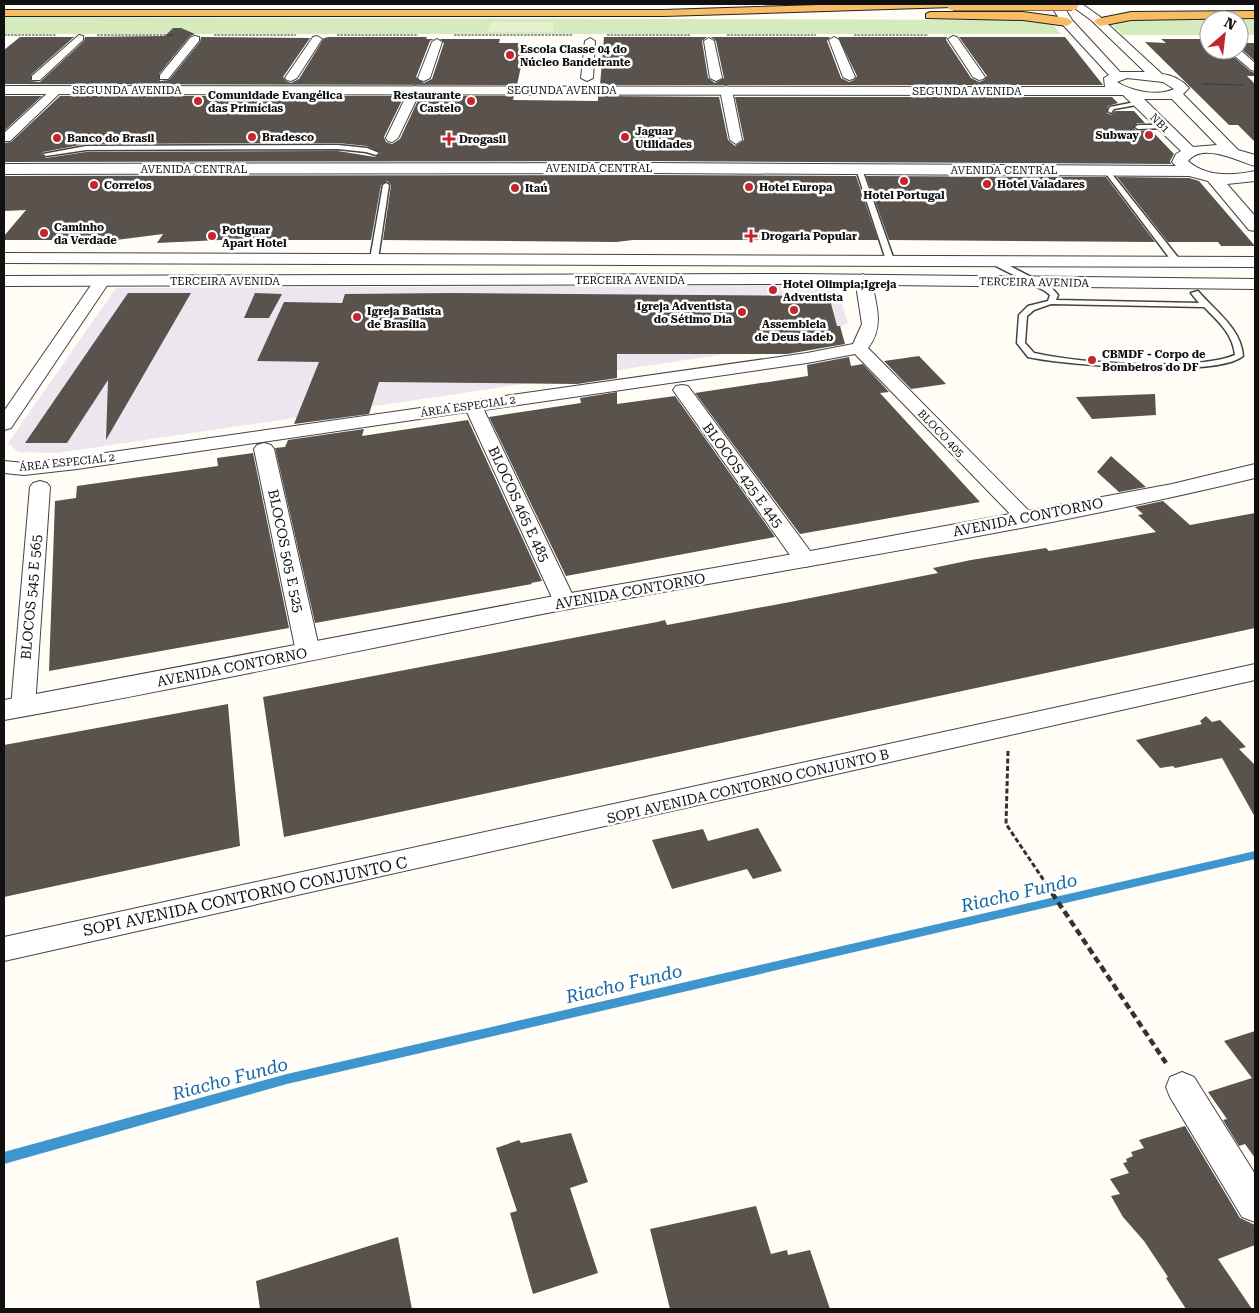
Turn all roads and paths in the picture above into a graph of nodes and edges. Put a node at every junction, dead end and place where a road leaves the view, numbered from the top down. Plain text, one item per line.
1 (953, 4) edge
2 (1056, 4) edge
3 (1073, 4) edge
4 (1208, 4) edge
5 (1255, 4) edge
6 (4, 13) edge
7 (533, 13) junction
8 (1255, 15) edge
9 (1068, 22) junction
10 (1100, 22) junction
11 (1077, 32) junction
12 (1110, 32) junction
13 (4, 35) edge
14 (63, 35) dead end
15 (92, 35) dead end
16 (181, 35) dead end
17 (211, 35) dead end
18 (299, 35) dead end
19 (329, 35) dead end
20 (418, 35) dead end
21 (451, 35) dead end
22 (580, 35) dead end
23 (699, 35) dead end
24 (818, 35) dead end
25 (848, 35) dead end
26 (928, 36) dead end
27 (79, 38) dead end
28 (595, 38) joint
29 (714, 38) joint
30 (195, 39) dead end
31 (316, 39) dead end
32 (953, 39) dead end
33 (834, 40) dead end
34 (438, 42) dead end
35 (1157, 76) junction
36 (164, 77) junction
37 (199, 77) junction
38 (233, 77) junction
39 (849, 77) junction
40 (979, 77) junction
41 (1114, 77) junction
42 (4, 78) edge
43 (36, 78) junction
44 (291, 78) junction
45 (424, 78) junction
46 (587, 78) junction
47 (710, 82) junction
48 (675, 84) junction
49 (1246, 85) dead end
50 (1177, 89) junction
51 (4, 90) edge
52 (57, 90) junction
53 (186, 90) junction
54 (217, 90) junction
55 (415, 90) junction
56 (726, 90) junction
57 (1130, 96) junction
58 (1111, 110) dead end
59 (1138, 127) dead end
60 (1164, 127) junction
61 (6, 138) dead end
62 (392, 138) dead end
63 (736, 140) dead end
64 (29, 154) dead end
65 (1185, 155) junction
66 (650, 161) junction
67 (679, 161) junction
68 (1251, 165) edge
69 (4, 169) edge
70 (859, 169) junction
71 (1106, 170) junction
72 (1194, 172) junction
73 (1213, 177) junction
74 (386, 185) dead end
75 (1255, 226) edge
76 (4, 258) edge
77 (85, 259) junction
78 (132, 259) junction
79 (374, 259) junction
80 (837, 259) junction
81 (795, 260) junction
82 (890, 260) junction
83 (993, 261) junction
84 (1176, 262) junction
85 (1255, 262) edge
86 (800, 279) junction
87 (841, 279) junction
88 (863, 280) junction
89 (4, 281) edge
90 (66, 281) junction
91 (107, 281) junction
92 (1036, 282) junction
93 (1255, 284) edge
94 (1196, 293) dead end
95 (1051, 302) junction
96 (1206, 305) junction
97 (859, 348) junction
98 (682, 390) dead end
99 (473, 406) junction
100 (4, 424) edge
101 (264, 449) dead end
102 (4, 467) edge
103 (1255, 471) edge
104 (40, 487) dead end
105 (1024, 517) junction
106 (805, 560) junction
107 (565, 602) junction
108 (308, 652) junction
109 (1255, 672) edge
110 (13, 708) edge
111 (1009, 728) junction
112 (487, 844) joint
113 (4, 949) edge
114 (1182, 1087) joint
115 (1255, 1205) edge

1 - 3 highway, bridge
1 - 7 highway
2 - 9 street
3 - 10 street
4 - 5 highway
6 - 7 highway
7 - 9 highway
8 - 10 highway
9 - 10 street
9 - 11 street
10 - 12 street
11 - 12 street
11 - 41 street
12 - 35 street
13 - 14 path
15 - 16 path
17 - 18 path
19 - 20 path
21 - 22 path
23 - 28 path
24 - 29 path
25 - 26 path
27 - 43 street
28 - 46 street
29 - 47 street
30 - 36 street
31 - 44 street
32 - 40 street
33 - 39 street
34 - 45 street
35 - 41 street, SEGUNDA AVENIDA
35 - 50 street
36 - 37 street, SEGUNDA AVENIDA
36 - 43 street, SEGUNDA AVENIDA
37 - 38 street, SEGUNDA AVENIDA
37 - 53 street
38 - 44 street, SEGUNDA AVENIDA
38 - 54 street
39 - 40 street, SEGUNDA AVENIDA
39 - 47 street, SEGUNDA AVENIDA
40 - 41 street, SEGUNDA AVENIDA
41 - 57 street, NB1
42 - 43 street, SEGUNDA AVENIDA
44 - 45 street, SEGUNDA AVENIDA
45 - 46 street, SEGUNDA AVENIDA
46 - 48 street, SEGUNDA AVENIDA
47 - 48 street, SEGUNDA AVENIDA
47 - 56 street, SEGUNDA AVENIDA
48 - 55 street, SEGUNDA AVENIDA
49 - 50 path
50 - 57 street, SEGUNDA AVENIDA
50 - 68 street
51 - 52 street, SEGUNDA AVENIDA
52 - 53 street, SEGUNDA AVENIDA
52 - 61 street
53 - 54 street, SEGUNDA AVENIDA
54 - 55 street, SEGUNDA AVENIDA
55 - 62 street
56 - 57 street, SEGUNDA AVENIDA
56 - 63 street
57 - 58 lane
57 - 60 street, NB1
59 - 60 lane
60 - 65 street, NB1
64 - 66 street, AVENIDA CENTRAL
65 - 67 street, AVENIDA CENTRAL
65 - 68 street, AVENIDA CENTRAL
65 - 72 street, NB1
66 - 67 street, AVENIDA CENTRAL
66 - 69 street, AVENIDA CENTRAL
67 - 70 street, AVENIDA CENTRAL
68 - 73 street, AVENIDA CENTRAL
70 - 71 street, AVENIDA CENTRAL
70 - 82 lane
71 - 72 street, AVENIDA CENTRAL
71 - 84 lane
72 - 73 street, AVENIDA CENTRAL
73 - 75 street
74 - 79 lane
76 - 77 street, TERCEIRA AVENIDA
77 - 78 street, TERCEIRA AVENIDA
77 - 90 street
78 - 79 street, TERCEIRA AVENIDA
78 - 91 street
79 - 81 street, TERCEIRA AVENIDA
80 - 81 street, TERCEIRA AVENIDA
80 - 82 street, TERCEIRA AVENIDA
80 - 87 street
81 - 86 street
82 - 83 street, TERCEIRA AVENIDA
83 - 84 street, TERCEIRA AVENIDA
83 - 92 lane
84 - 85 street, TERCEIRA AVENIDA
86 - 87 street, TERCEIRA AVENIDA
86 - 91 street, TERCEIRA AVENIDA
87 - 88 street, TERCEIRA AVENIDA
88 - 92 street, TERCEIRA AVENIDA
88 - 97 street
89 - 90 street, TERCEIRA AVENIDA
90 - 91 street, TERCEIRA AVENIDA
91 - 100 street
92 - 93 street, TERCEIRA AVENIDA
92 - 95 lane
94 - 96 lane
95 - 96 lane
95 - 96 lane
97 - 99 street, ÁREA ESPECIAL 2
97 - 105 street, BLOCO 405
98 - 106 street, BLOCOS 425 E 445
99 - 102 street, ÁREA ESPECIAL 2
99 - 107 street, BLOCOS 465 E 485
101 - 108 street, BLOCOS 505 E 525
103 - 105 street, AVENIDA CONTORNO
104 - 110 street, BLOCOS 545 E 565
105 - 106 street, AVENIDA CONTORNO
106 - 107 street, AVENIDA CONTORNO
107 - 108 street, AVENIDA CONTORNO
108 - 110 street, AVENIDA CONTORNO
109 - 111 street, SOPI AVENIDA CONTORNO CONJUNTO B
111 - 112 street, SOPI AVENIDA CONTORNO CONJUNTO B
111 - 114 path
112 - 113 street, SOPI AVENIDA CONTORNO CONJUNTO C
114 - 115 street

